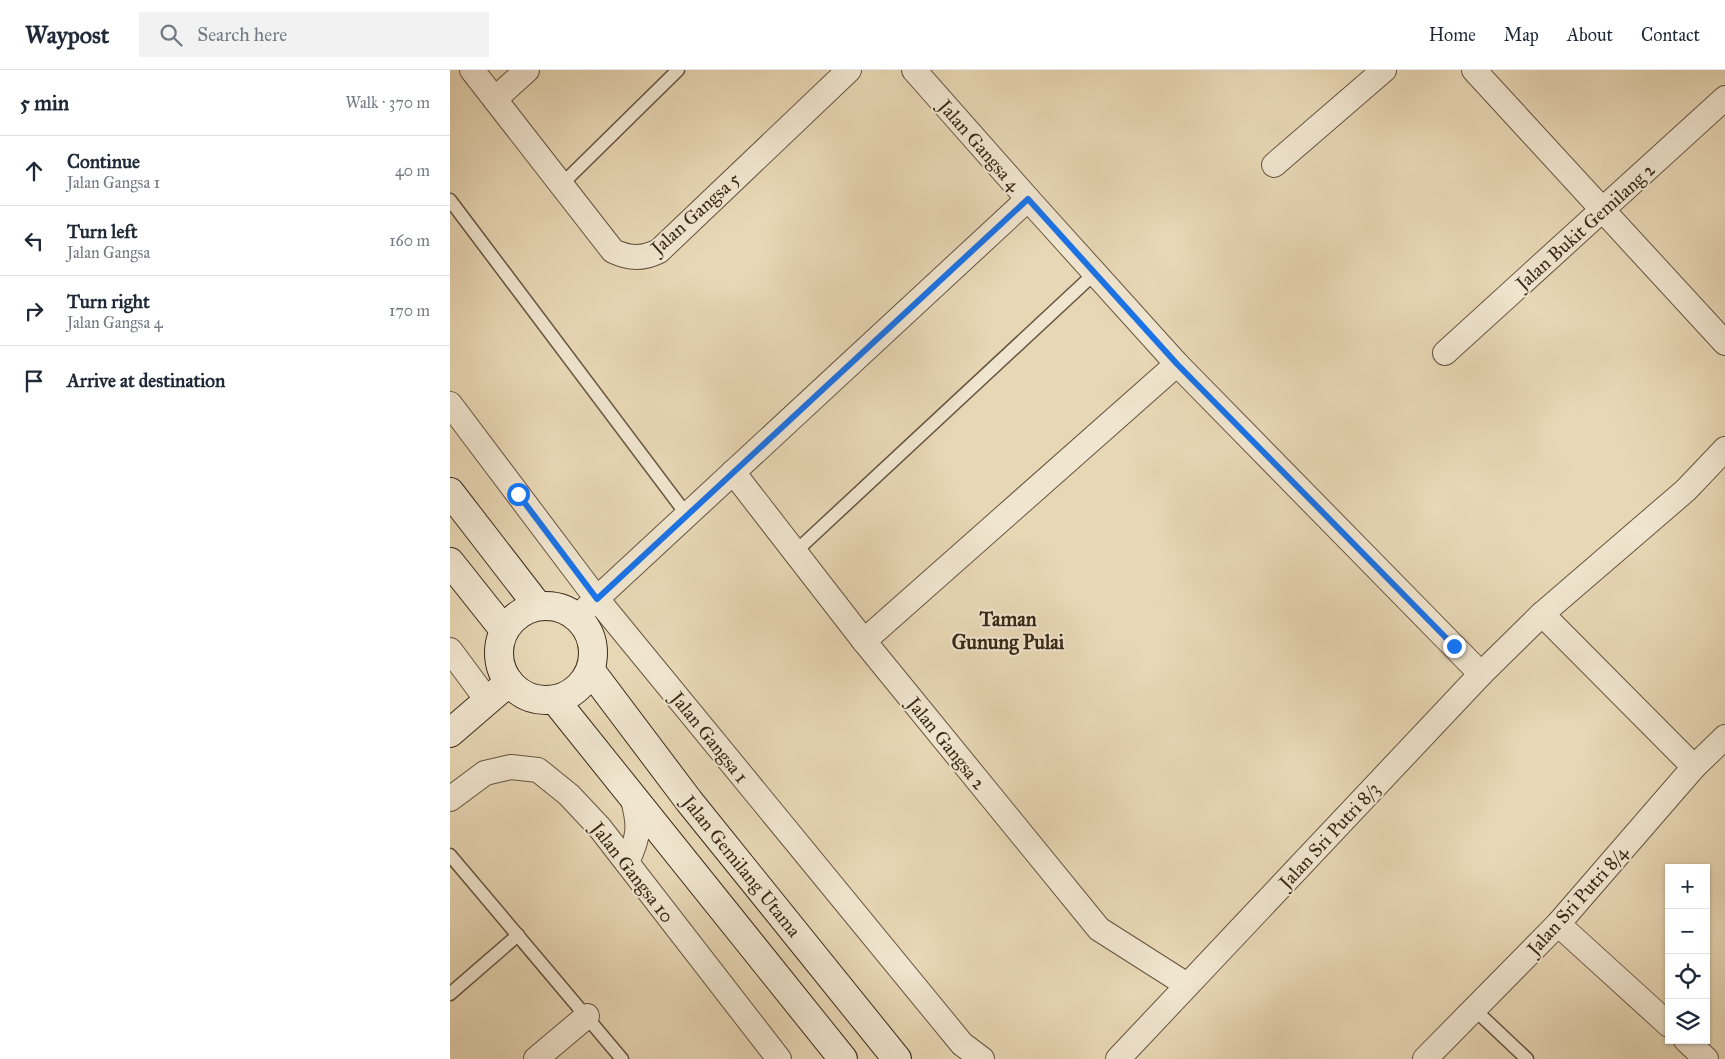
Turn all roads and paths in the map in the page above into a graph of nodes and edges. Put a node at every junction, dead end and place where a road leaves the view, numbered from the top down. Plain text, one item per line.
1 (472, 70) edge
2 (527, 70) edge
3 (678, 70) edge
4 (849, 70) edge
5 (914, 70) edge
6 (1384, 70) edge
7 (1474, 70) edge
8 (1725, 98) edge
9 (495, 100) junction
10 (1274, 165) dead end
11 (561, 185) junction
12 (1028, 199) junction
13 (450, 200) edge
14 (1602, 210) junction
15 (1094, 273) junction
16 (1725, 343) edge
17 (1445, 353) dead end
18 (1177, 364) junction
19 (450, 404) edge
20 (1725, 449) edge
21 (733, 472) junction
22 (450, 492) edge
23 (688, 515) junction
24 (795, 552) junction
25 (450, 562) edge
26 (597, 599) junction
27 (538, 606) junction
28 (1542, 614) junction
29 (577, 617) junction
30 (504, 630) junction
31 (864, 641) junction
32 (450, 650) edge
33 (590, 671) junction
34 (1482, 674) junction
35 (508, 682) junction
36 (487, 700) junction
37 (555, 700) junction
38 (450, 732) edge
39 (1725, 737) edge
40 (1694, 767) junction
41 (632, 796) junction
42 (450, 799) edge
43 (450, 855) edge
44 (627, 862) junction
45 (1558, 924) junction
46 (518, 934) junction
47 (1187, 985) junction
48 (450, 994) edge
49 (1474, 1009) junction
50 (587, 1016) junction
51 (1665, 1021) edge
52 (1690, 1044) edge
53 (839, 1058) edge
54 (536, 1059) edge
55 (622, 1059) edge
56 (779, 1059) edge
57 (897, 1059) edge
58 (982, 1059) edge
59 (1118, 1059) edge
60 (1425, 1059) edge
61 (1527, 1059) edge
62 (1706, 1059) edge

1 - 9 street, Jalan Gangsa 5
2 - 9 street
3 - 11 lane
4 - 11 street, Jalan Gangsa 5
5 - 12 street, Jalan Gangsa 4
6 - 10 street
7 - 14 street
8 - 14 street, Jalan Bukit Gemilang 2
9 - 11 street, Jalan Gangsa 5
12 - 15 street, Jalan Gangsa 4
12 - 21 street
13 - 23 lane
14 - 16 street
14 - 17 street, Jalan Bukit Gemilang 2
15 - 18 street, Jalan Gangsa 4
15 - 24 lane
18 - 31 street
18 - 34 street, Jalan Gangsa 4
19 - 26 street, Jalan Gangsa 1
20 - 28 street, Jalan Sri Putri 8/3
21 - 23 street
21 - 24 street, Jalan Gangsa 2
22 - 27 main road
23 - 26 street
24 - 31 street, Jalan Gangsa 2
25 - 30 main road
26 - 29 street
26 - 58 street, Jalan Gangsa 1
27 - 29 main road
27 - 30 main road
28 - 34 street, Jalan Sri Putri 8/3
28 - 40 street
29 - 33 main road
30 - 35 main road
31 - 47 street, Jalan Gangsa 2
32 - 36 street
33 - 37 main road
33 - 57 main road, Jalan Gemilang Utama
34 - 47 street, Jalan Sri Putri 8/3
35 - 36 main road
35 - 37 main road
36 - 38 main road
37 - 41 main road
39 - 40 street, Jalan Sri Putri 8/4
40 - 45 street, Jalan Sri Putri 8/4
41 - 44 street
41 - 53 main road
42 - 44 street, Jalan Gangsa 10
43 - 46 lane
44 - 56 street, Jalan Gangsa 10
45 - 49 street, Jalan Sri Putri 8/4
45 - 51 street
46 - 48 lane
46 - 50 lane
47 - 59 street, Jalan Sri Putri 8/3
49 - 60 street, Jalan Sri Putri 8/4
49 - 61 lane
50 - 54 street
50 - 55 lane
52 - 62 street

